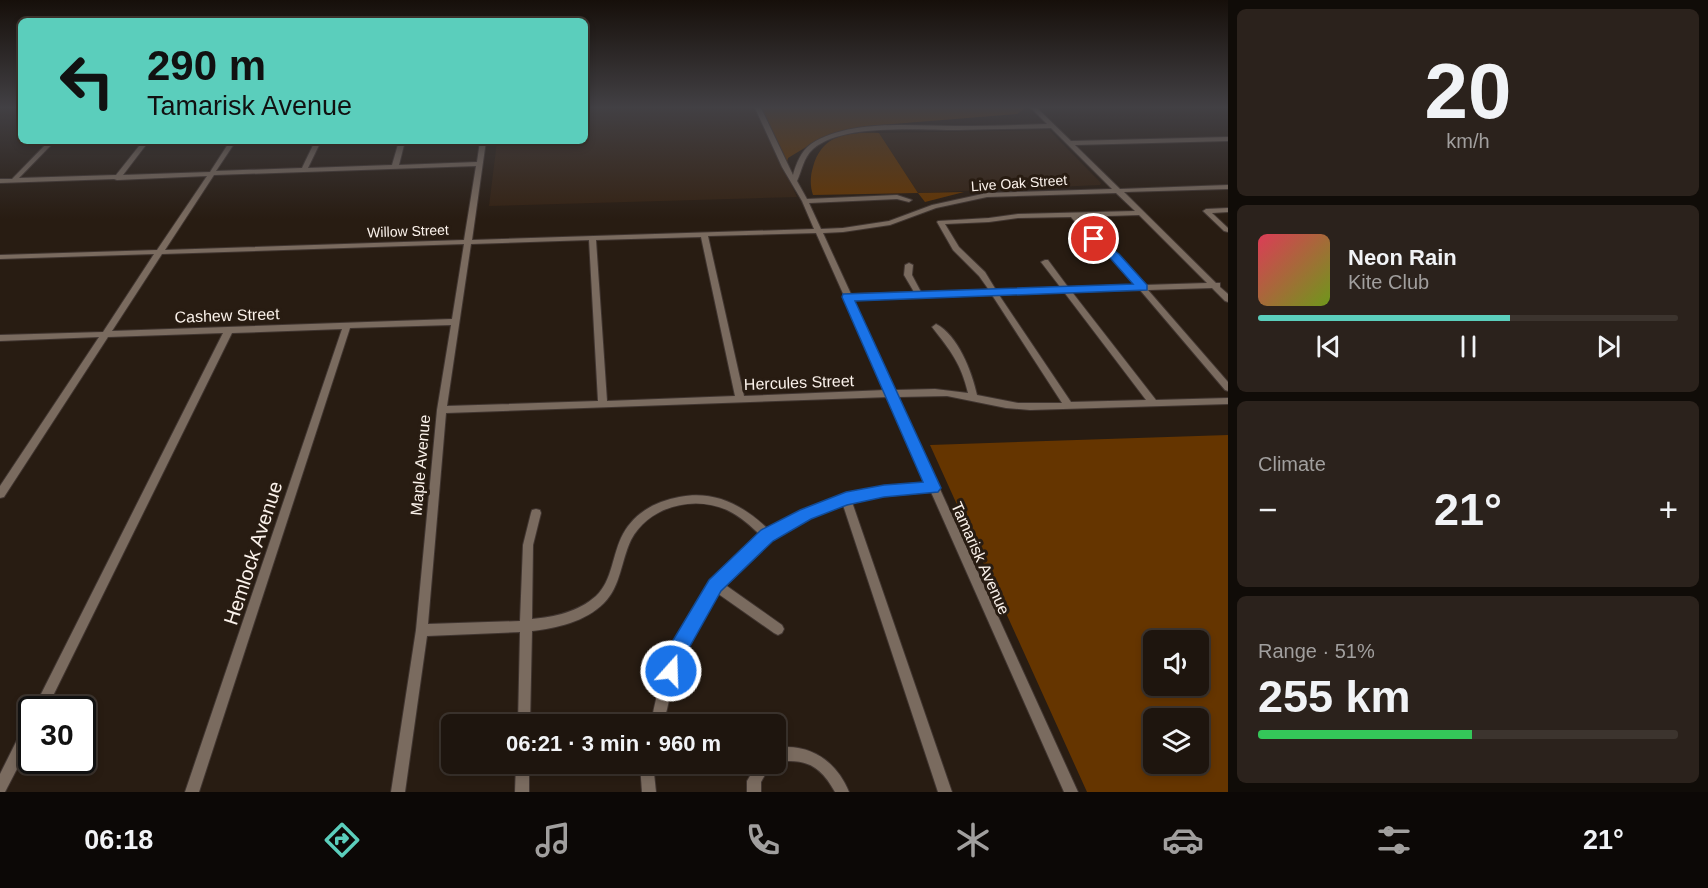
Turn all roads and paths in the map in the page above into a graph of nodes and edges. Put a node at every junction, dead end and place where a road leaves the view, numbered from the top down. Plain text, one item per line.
1 (48, 145) edge
2 (143, 145) edge
3 (229, 145) edge
4 (316, 145) edge
5 (401, 145) edge
6 (482, 145) edge
7 (775, 145) edge
8 (817, 145) edge
9 (1073, 145) edge
10 (479, 165) junction
11 (395, 167) junction
12 (304, 171) junction
13 (211, 174) junction
14 (117, 178) junction
15 (14, 180) junction
16 (795, 180) junction
17 (0, 181) edge
18 (1228, 187) edge
19 (1118, 190) junction
20 (909, 200) dead end
21 (805, 201) junction
22 (1228, 210) edge
23 (1142, 213) junction
24 (1073, 215) junction
25 (1226, 230) dead end
26 (817, 231) junction
27 (704, 234) junction
28 (592, 238) junction
29 (468, 241) junction
30 (160, 251) junction
31 (0, 257) edge
32 (1045, 262) dead end
33 (909, 265) dead end
34 (1216, 285) junction
35 (1143, 288) junction
36 (1067, 290) junction
37 (994, 292) junction
38 (919, 295) junction
39 (848, 297) junction
40 (1228, 299) edge
41 (455, 322) junction
42 (347, 326) junction
43 (936, 327) dead end
44 (229, 330) junction
45 (104, 334) junction
46 (0, 338) edge
47 (1228, 388) edge
48 (892, 394) junction
49 (973, 396) junction
50 (740, 398) junction
51 (1228, 401) edge
52 (603, 402) junction
53 (1154, 403) junction
54 (1070, 406) junction
55 (442, 410) junction
56 (933, 488) junction
57 (0, 494) edge
58 (846, 499) junction
59 (536, 513) dead end
60 (767, 536) junction
61 (715, 585) junction
62 (528, 625) junction
63 (778, 629) dead end
64 (422, 630) junction
65 (46, 696) edge
66 (524, 714) edge
67 (660, 714) edge
68 (786, 752) edge
69 (18, 753) edge
70 (523, 774) edge
71 (648, 774) edge
72 (758, 774) edge
73 (0, 788) edge
74 (192, 792) edge
75 (398, 792) edge
76 (522, 792) edge
77 (649, 792) edge
78 (754, 792) edge
79 (842, 792) edge
80 (945, 792) edge
81 (1071, 792) edge

1 - 15 street
2 - 14 street
3 - 13 street
4 - 12 street
5 - 11 street
6 - 10 street, Maple Avenue
7 - 16 street, Tamarisk Avenue
8 - 16 street
9 - 19 street
10 - 11 street
10 - 29 street, Maple Avenue
11 - 12 street
12 - 13 street
13 - 14 street
13 - 30 street
14 - 15 street
15 - 17 street
16 - 21 street, Tamarisk Avenue
18 - 19 street, Live Oak Street
19 - 23 street
19 - 26 street, Live Oak Street
20 - 21 street
21 - 26 street, Tamarisk Avenue
22 - 25 street
23 - 24 street
23 - 34 street
24 - 35 street
24 - 37 street
26 - 27 street, Willow Street
26 - 39 street, Tamarisk Avenue
27 - 28 street, Willow Street
27 - 50 street
28 - 29 street, Willow Street
28 - 52 street
29 - 30 street, Willow Street
29 - 41 street, Maple Avenue
30 - 31 street, Willow Street
30 - 45 street
32 - 36 street
33 - 38 street
34 - 35 street
34 - 40 street
35 - 36 street
35 - 47 street
36 - 37 street
36 - 53 street
37 - 38 street
37 - 54 street
38 - 39 street
39 - 48 street, Tamarisk Avenue
41 - 42 street, Cashew Street
41 - 55 street, Maple Avenue
42 - 44 street, Cashew Street
42 - 74 street, Hemlock Avenue
43 - 49 street
44 - 45 street, Cashew Street
44 - 65 street
45 - 46 street, Cashew Street
45 - 57 street
48 - 49 street, Hercules Street
48 - 50 street, Hercules Street
48 - 56 street, Tamarisk Avenue
49 - 54 street, Hercules Street
50 - 52 street, Hercules Street
51 - 53 street, Hercules Street
52 - 55 street, Hercules Street
53 - 54 street, Hercules Street
55 - 64 street, Maple Avenue
56 - 58 street
56 - 81 street, Tamarisk Avenue
58 - 60 street
58 - 80 street
59 - 62 street
60 - 61 street
60 - 62 street
61 - 63 street
61 - 67 street
62 - 64 street
62 - 66 street
64 - 75 street, Maple Avenue
68 - 79 street
69 - 73 street
70 - 76 street
71 - 77 street
72 - 78 street

